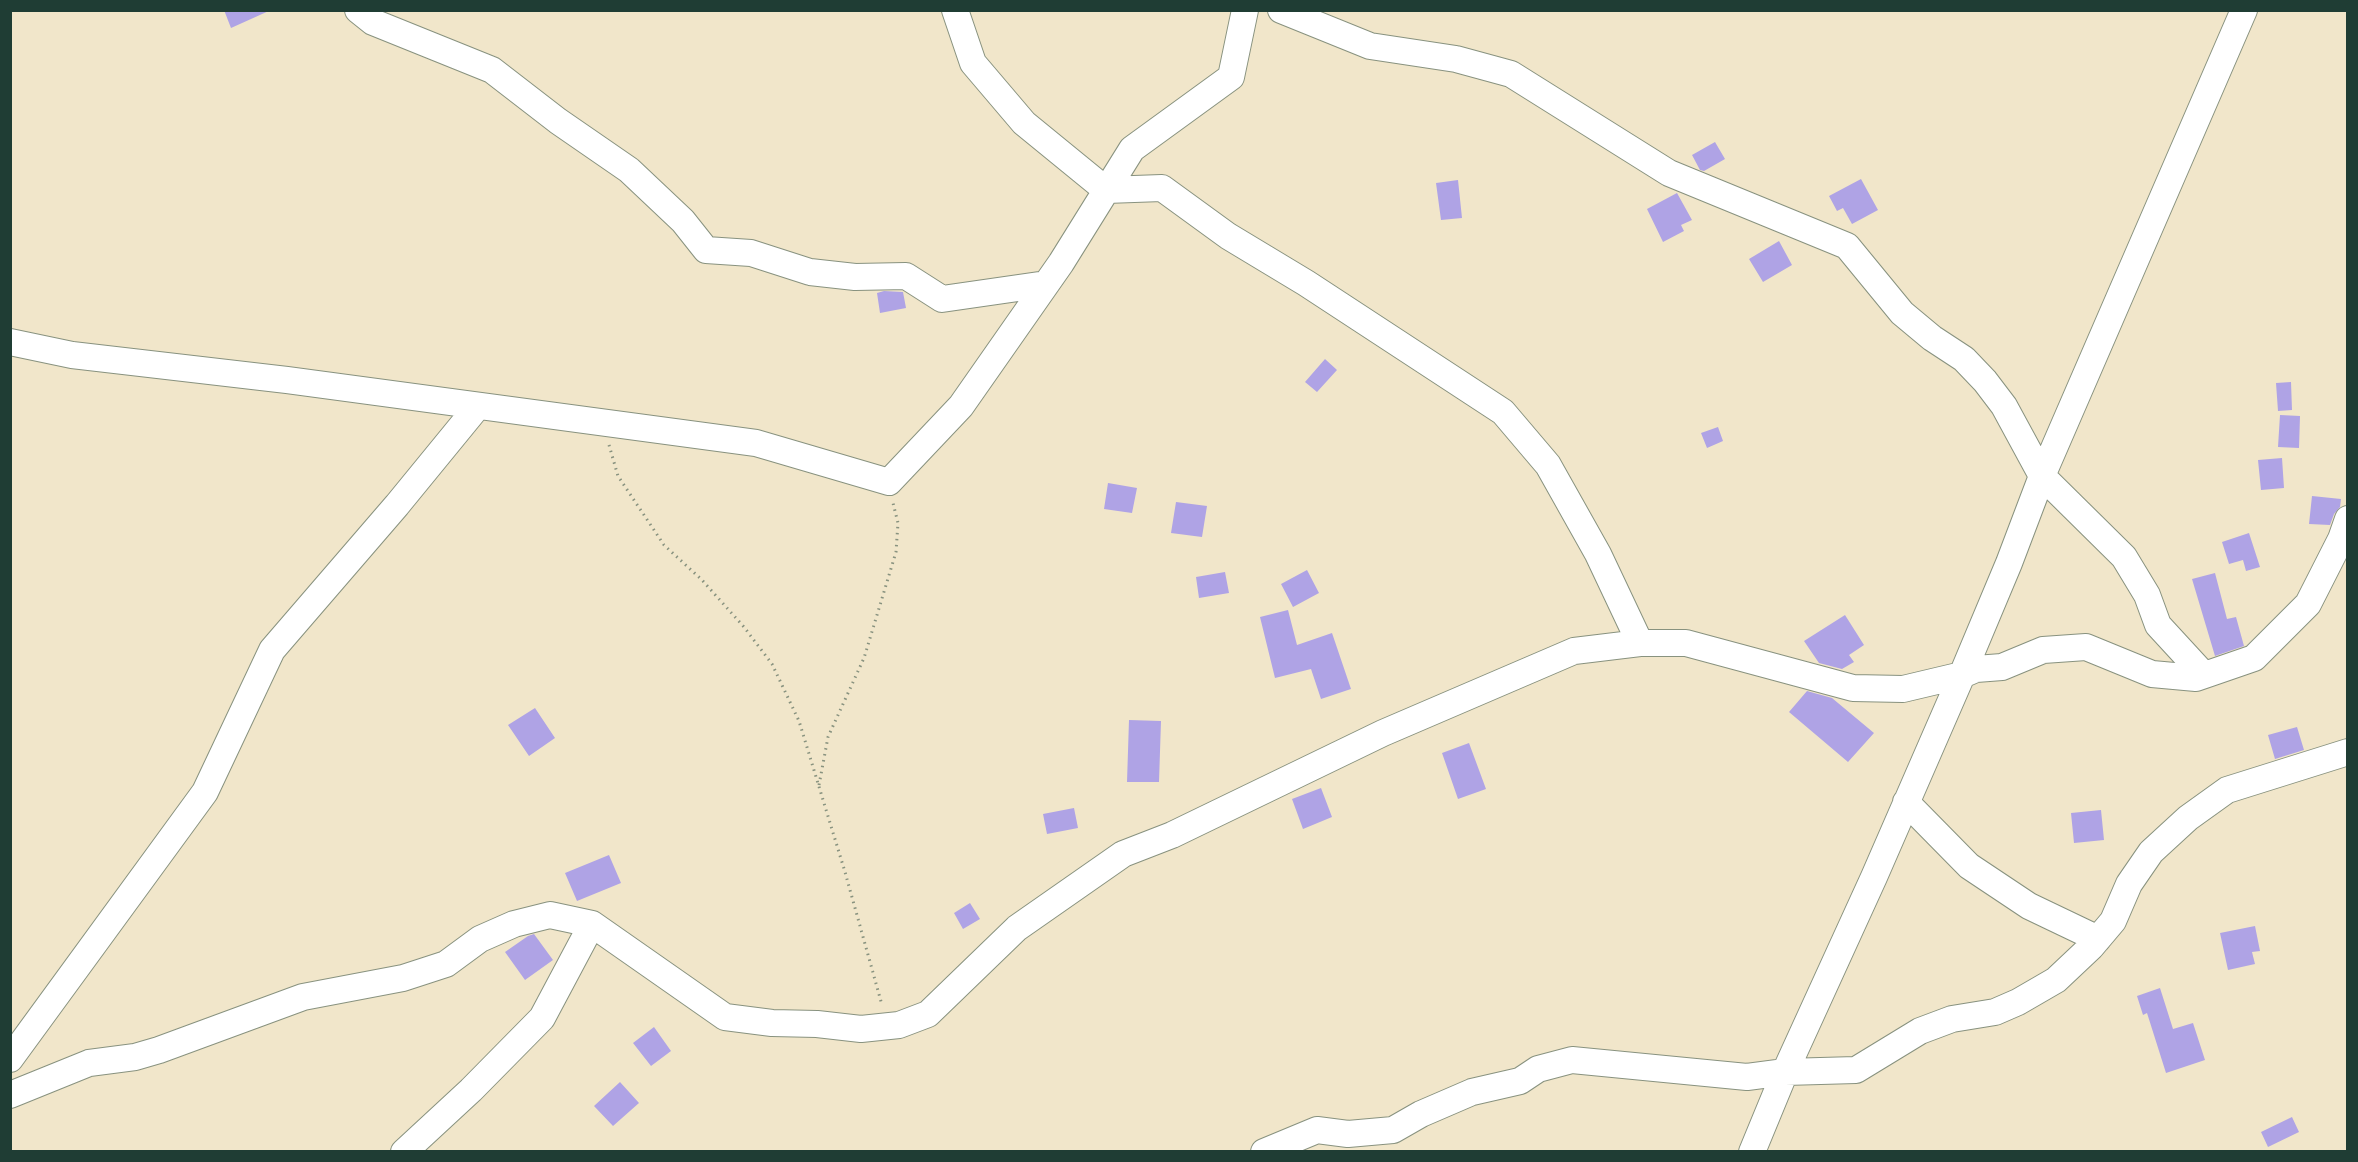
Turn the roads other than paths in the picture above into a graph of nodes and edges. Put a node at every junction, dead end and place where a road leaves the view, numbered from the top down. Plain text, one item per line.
1 (358, 10) edge
2 (955, 10) edge
3 (1245, 10) edge
4 (1281, 10) edge
5 (2244, 10) edge
6 (1106, 190) junction
7 (1046, 284) junction
8 (10, 342) edge
9 (478, 406) junction
10 (2043, 476) junction
11 (2348, 519) edge
12 (1640, 644) junction
13 (1962, 675) junction
14 (2204, 675) junction
15 (2348, 752) edge
16 (1906, 802) junction
17 (591, 924) junction
18 (2098, 939) junction
19 (10, 1059) edge
20 (1785, 1072) junction
21 (10, 1095) edge
22 (404, 1152) edge
23 (1264, 1152) edge
24 (1752, 1152) edge

1 - 7 street
2 - 6 street
3 - 6 street
4 - 10 street
5 - 10 street
6 - 7 street
6 - 12 street
7 - 9 street
8 - 9 street
9 - 19 street
10 - 13 street
10 - 14 street
11 - 14 street
12 - 13 street
12 - 17 street
13 - 14 street
13 - 16 street
15 - 18 street
16 - 18 street
16 - 20 street
17 - 21 street
17 - 22 street
18 - 20 street
20 - 23 street
20 - 24 street

